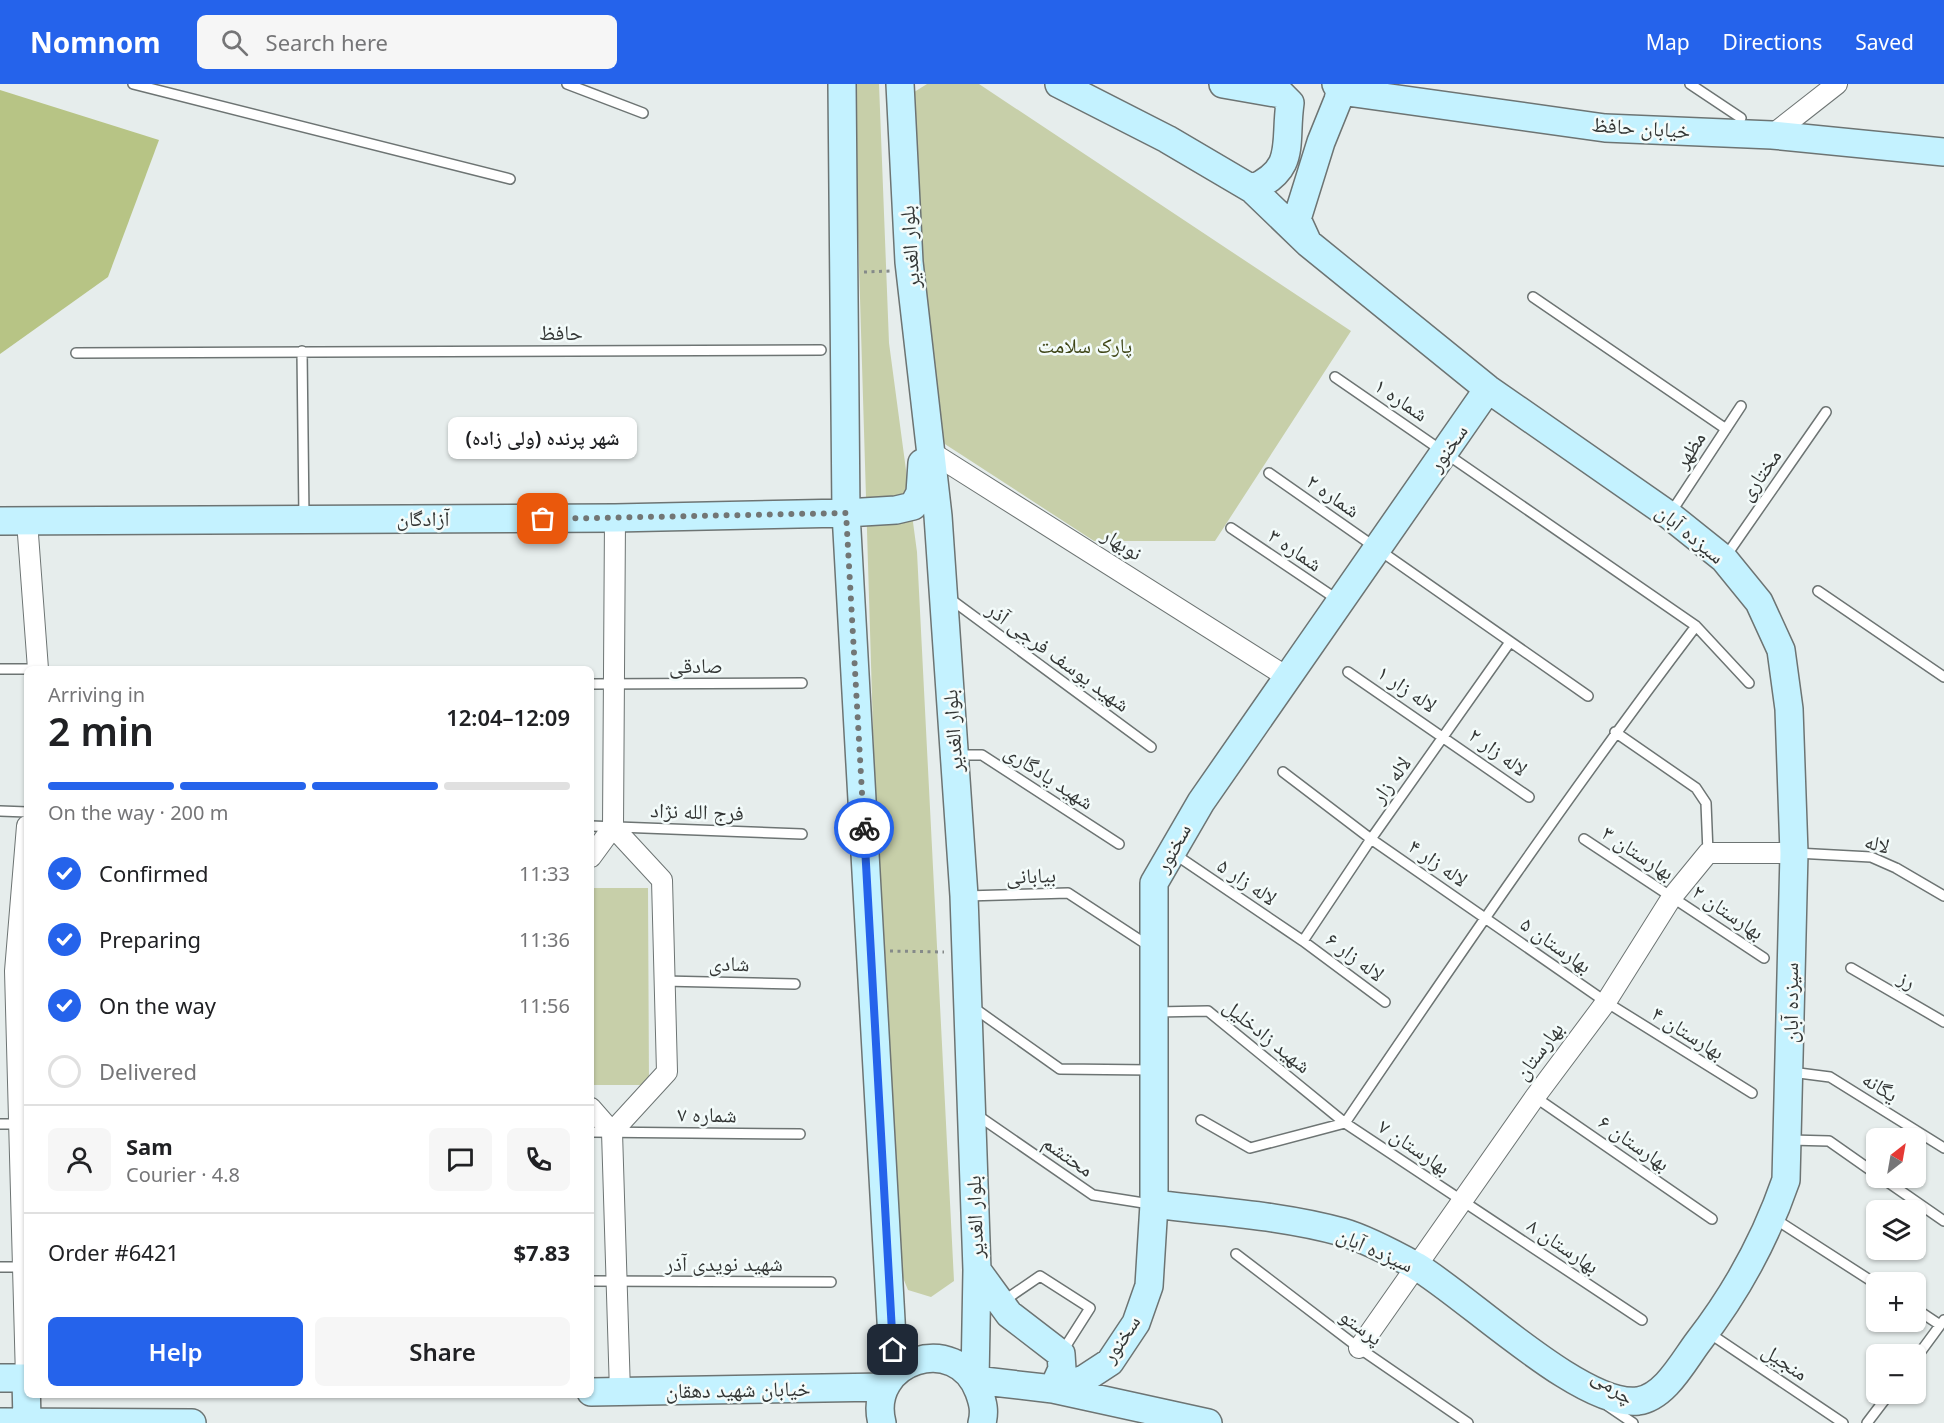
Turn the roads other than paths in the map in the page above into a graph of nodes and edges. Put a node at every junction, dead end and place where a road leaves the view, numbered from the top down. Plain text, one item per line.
1 (134, 84) edge
2 (567, 84) edge
3 (842, 84) edge
4 (900, 84) edge
5 (1059, 84) edge
6 (1222, 84) edge
7 (1690, 84) edge
8 (1837, 84) edge
9 (1283, 93) edge
10 (1337, 93) edge
11 (643, 113) dead end
12 (1741, 118) dead end
13 (1772, 135) junction
14 (1944, 152) edge
15 (510, 178) dead end
16 (1252, 189) junction
17 (1308, 243) junction
18 (1533, 297) dead end
19 (821, 350) dead end
20 (302, 351) junction
21 (76, 353) dead end
22 (1335, 377) dead end
23 (1488, 389) junction
24 (1741, 406) dead end
25 (1826, 412) dead end
26 (927, 423) junction
27 (1726, 429) junction
28 (932, 452) junction
29 (1446, 453) junction
30 (1269, 473) dead end
31 (846, 513) junction
32 (1669, 515) junction
33 (615, 518) junction
34 (304, 520) junction
35 (0, 521) edge
36 (27, 521) junction
37 (1231, 528) dead end
38 (1377, 548) junction
39 (1724, 559) junction
40 (1818, 591) dead end
41 (944, 595) junction
42 (1340, 601) junction
43 (1696, 626) junction
44 (1510, 642) junction
45 (39, 666) edge
46 (0, 669) edge
47 (24, 669) edge
48 (1348, 672) dead end
49 (1287, 677) junction
50 (1944, 677) edge
51 (802, 683) dead end
52 (1749, 683) dead end
53 (594, 684) edge
54 (615, 684) junction
55 (1588, 696) dead end
56 (1615, 732) junction
57 (1445, 736) junction
58 (1151, 747) dead end
59 (955, 755) junction
60 (1283, 772) dead end
61 (1529, 797) dead end
62 (0, 811) edge
63 (24, 812) edge
64 (594, 826) edge
65 (613, 827) junction
66 (802, 834) dead end
67 (1371, 838) junction
68 (1584, 839) dead end
69 (1119, 844) dead end
70 (1171, 852) junction
71 (24, 853) edge
72 (594, 853) edge
73 (1708, 853) junction
74 (1794, 853) junction
75 (964, 896) junction
76 (1944, 896) edge
77 (1672, 897) junction
78 (1484, 917) junction
79 (1303, 941) junction
80 (1154, 950) junction
81 (1764, 958) dead end
82 (1851, 968) dead end
83 (663, 981) junction
84 (795, 984) dead end
85 (1385, 1002) dead end
86 (1606, 1002) junction
87 (969, 1005) junction
88 (1154, 1012) junction
89 (1944, 1022) edge
90 (1153, 1071) junction
91 (1791, 1072) junction
92 (1752, 1093) dead end
93 (1535, 1097) junction
94 (594, 1111) edge
95 (972, 1112) junction
96 (1201, 1120) dead end
97 (1345, 1123) junction
98 (0, 1124) edge
99 (24, 1124) edge
100 (594, 1132) edge
101 (612, 1132) junction
102 (800, 1134) dead end
103 (1789, 1139) junction
104 (1944, 1148) edge
105 (1866, 1167) edge
106 (1896, 1188) edge
107 (1464, 1201) junction
108 (1154, 1204) junction
109 (1773, 1218) junction
110 (1712, 1219) dead end
111 (1944, 1221) edge
112 (1236, 1254) dead end
113 (0, 1267) edge
114 (24, 1267) edge
115 (1416, 1267) junction
116 (976, 1270) junction
117 (1866, 1278) edge
118 (594, 1281) edge
119 (617, 1282) junction
120 (831, 1282) dead end
121 (24, 1283) edge
122 (999, 1304) junction
123 (1926, 1314) edge
124 (1642, 1320) dead end
125 (1942, 1322) edge
126 (1707, 1331) junction
127 (1926, 1344) edge
128 (1359, 1348) junction
129 (1061, 1354) junction
130 (18, 1378) edge
131 (890, 1380) junction
132 (975, 1380) junction
133 (1572, 1380) junction
134 (1053, 1389) junction
135 (594, 1392) edge
136 (620, 1392) junction
137 (1881, 1404) edge
138 (0, 1422) edge
139 (27, 1422) edge
140 (192, 1423) edge
141 (882, 1423) edge
142 (982, 1423) edge
143 (1208, 1423) edge
144 (1468, 1423) edge
145 (1633, 1423) edge
146 (1843, 1423) edge
147 (1867, 1423) edge

1 - 15 lane
2 - 11 lane
3 - 31 street
4 - 26 street, بلوار الغدیر
5 - 16 street, سیزده آبان
6 - 9 street
7 - 12 lane
8 - 13 street
9 - 10 street, خیابان حافظ
9 - 16 street
10 - 13 street, خیابان حافظ
10 - 17 street
13 - 14 street, خیابان حافظ
16 - 17 street, سیزده آبان
17 - 23 street, سیزده آبان
18 - 27 lane
19 - 20 lane, حافظ
20 - 21 lane, حافظ
20 - 34 lane
22 - 29 lane, شماره ۱
23 - 29 street, سخنور
23 - 32 street, سیزده آبان
24 - 27 lane, مظهر
25 - 39 lane, مختاری
26 - 28 street, بلوار الغدیر
26 - 31 street, آزادگان
27 - 32 lane, مظهر
28 - 41 street, بلوار الغدیر
28 - 49 street, نوبهار
29 - 38 street, سخنور
29 - 43 lane, شماره ۱
30 - 38 lane, شماره ۲
31 - 33 street, آزادگان
31 - 131 street
32 - 39 street, سیزده آبان
33 - 34 street, آزادگان
33 - 54 street
34 - 36 street, آزادگان
35 - 36 street, آزادگان
36 - 45 street
37 - 42 lane, شماره ۳
38 - 42 street, سخنور
38 - 44 lane, شماره ۲
39 - 74 street, سیزده آبان
40 - 50 lane
41 - 58 lane, شهید یوسف فرجی آذر
41 - 59 street, بلوار الغدیر
42 - 49 street, سخنور
43 - 52 lane, شماره ۱
43 - 56 lane
44 - 55 lane, شماره ۲
44 - 57 lane, لاله زار
46 - 47 lane
48 - 57 lane, لاله زار ۱
49 - 70 street, سخنور
51 - 54 lane, صادقی
53 - 54 lane, صادقی
54 - 65 street
56 - 73 lane
56 - 78 lane
57 - 61 lane, لاله زار ۲
57 - 67 lane, لاله زار
59 - 69 lane, شهید یادگاری
59 - 75 street, بلوار الغدیر
60 - 67 lane, لاله زار ۴
62 - 63 lane
64 - 65 lane, فرج الله نژاد
65 - 66 lane, فرج الله نژاد
65 - 72 street
65 - 83 street
67 - 78 lane, لاله زار ۴
67 - 79 lane, لاله زار
68 - 77 lane, بهارستان ۳
70 - 79 lane, لاله زار ۵
70 - 80 street, سخنور
71 - 99 street
73 - 74 street
73 - 77 street, بهارستان
74 - 76 lane, لاله
74 - 91 street, سیزده آبان
75 - 80 lane, بیابانی
75 - 87 street, بلوار الغدیر
77 - 81 lane, بهارستان ۲
77 - 86 street, بهارستان
78 - 86 lane, بهارستان ۵
78 - 97 lane
79 - 85 lane, لاله زار ۶
80 - 88 street, سخنور
82 - 89 lane, رز
83 - 84 lane, شادی
83 - 101 street
86 - 92 lane, بهارستان ۴
86 - 93 street, بهارستان
87 - 90 lane
87 - 95 street, بلوار الغدیر
88 - 90 street, سخنور
88 - 97 lane, شهید زادخلیل
90 - 108 street, سخنور
91 - 103 street, سیزده آبان
91 - 104 lane, یگانه
93 - 107 street, بهارستان
93 - 110 lane, بهارستان ۶
94 - 101 street
95 - 108 lane, محتشم
95 - 116 street, بلوار الغدیر
96 - 97 lane
97 - 107 lane, بهارستان ۷
98 - 99 lane
100 - 101 lane, شماره ۷
101 - 102 lane, شماره ۷
101 - 119 street
103 - 105 lane
103 - 109 street, سیزده آبان
106 - 111 lane
107 - 115 street, بهارستان
107 - 124 lane, بهارستان ۸
108 - 115 street, سیزده آبان
108 - 134 street, سخنور
109 - 117 lane
109 - 126 street, سیزده آبان
112 - 128 lane, پرستو
113 - 114 lane
115 - 128 street, بهارستان
115 - 133 street, سیزده آبان
116 - 122 street
116 - 132 street, بلوار الغدیر
118 - 119 lane, شهید نویدی آذر
119 - 120 lane, شهید نویدی آذر
119 - 136 street
121 - 130 street
122 - 129 street
122 - 129 lane
123 - 125 lane
125 - 127 lane
126 - 133 street, سیزده آبان
126 - 146 lane, منجیل
128 - 144 lane, پرستو
129 - 134 street
130 - 139 street
131 - 132 street
131 - 136 street, خیابان شهید دهقان
131 - 141 street
132 - 134 street
132 - 142 street, بلوار الغدیر
133 - 145 lane, چرمی
134 - 143 street
135 - 136 street, خیابان شهید دهقان
137 - 147 lane
138 - 139 street
139 - 140 street

